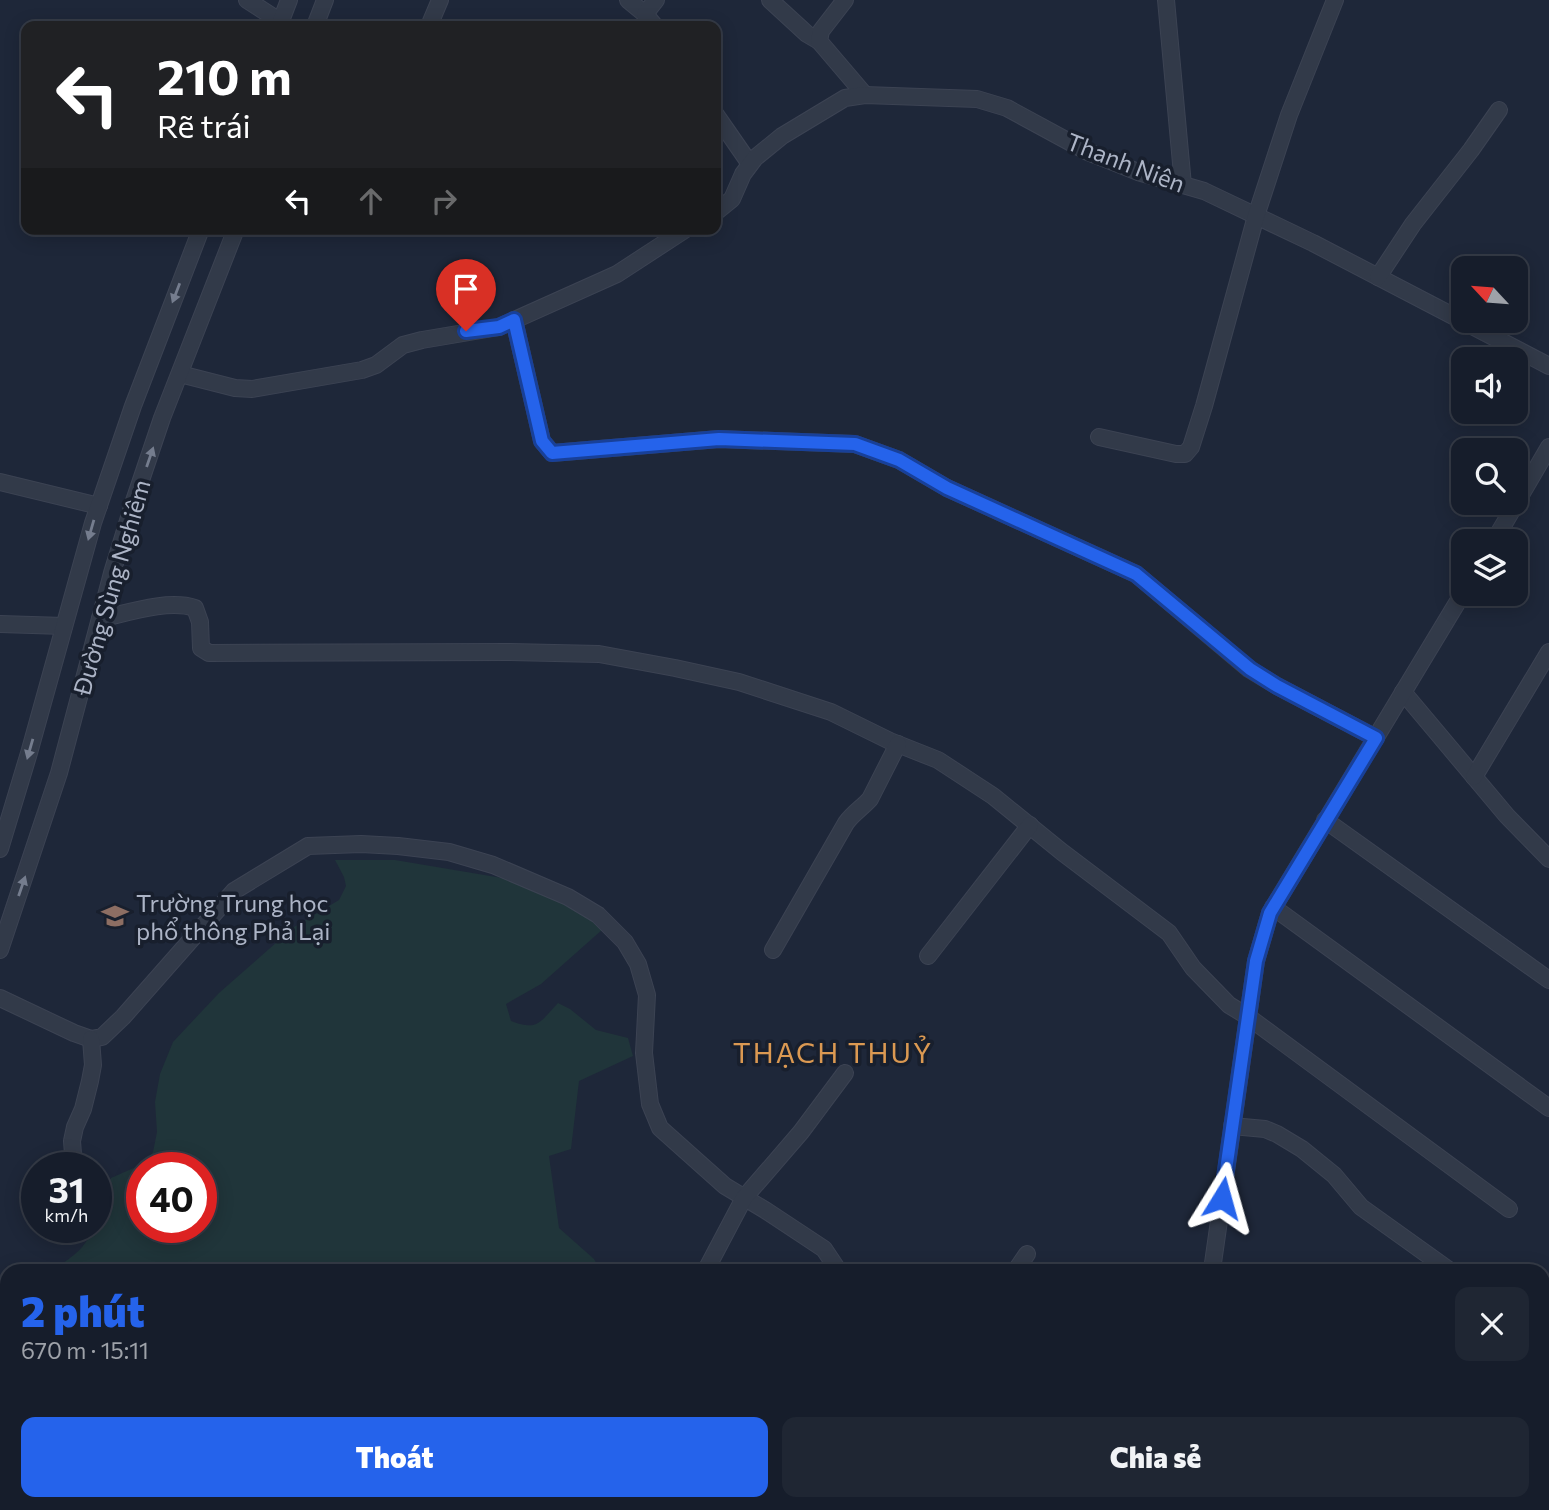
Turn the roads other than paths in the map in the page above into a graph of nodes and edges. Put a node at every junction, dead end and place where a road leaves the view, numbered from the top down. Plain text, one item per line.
1 (247, 0) edge
2 (289, 0) edge
3 (325, 0) edge
4 (440, 0) edge
5 (628, 0) edge
6 (656, 0) edge
7 (770, 0) edge
8 (845, 0) edge
9 (1166, 0) edge
10 (1335, 0) edge
11 (650, 20) edge
12 (276, 21) edge
13 (281, 21) edge
14 (317, 21) edge
15 (431, 21) edge
16 (819, 41) junction
17 (865, 95) junction
18 (1499, 110) dead end
19 (721, 122) edge
20 (750, 164) junction
21 (1183, 185) junction
22 (721, 208) edge
23 (1256, 216) junction
24 (199, 235) edge
25 (234, 235) edge
26 (676, 235) edge
27 (1378, 277) junction
28 (514, 320) junction
29 (1549, 366) edge
30 (180, 374) junction
31 (1098, 437) dead end
32 (1549, 447) edge
33 (0, 482) edge
34 (99, 506) junction
35 (1501, 529) edge
36 (1455, 606) edge
37 (100, 619) junction
38 (0, 624) edge
39 (64, 626) junction
40 (1549, 652) edge
41 (1403, 692) junction
42 (1376, 738) junction
43 (898, 744) junction
44 (1474, 777) junction
45 (1325, 820) junction
46 (1030, 825) junction
47 (0, 849) edge
48 (1549, 859) edge
49 (1273, 907) junction
50 (0, 950) edge
51 (773, 950) dead end
52 (928, 956) dead end
53 (1549, 980) edge
54 (0, 998) edge
55 (1247, 1016) junction
56 (91, 1039) junction
57 (845, 1073) dead end
58 (1549, 1108) edge
59 (1232, 1126) junction
60 (73, 1152) edge
61 (744, 1198) junction
62 (1509, 1209) dead end
63 (1027, 1254) dead end
64 (709, 1264) edge
65 (834, 1264) edge
66 (1020, 1264) edge
67 (1213, 1264) edge
68 (1441, 1264) edge

1 - 12 street
2 - 13 street
3 - 14 street
4 - 15 street
5 - 11 street
6 - 11 street
7 - 16 street
8 - 16 street
9 - 21 street
10 - 23 street
16 - 17 street
17 - 20 street, Thanh Niên
17 - 21 street, Thanh Niên
18 - 27 street
19 - 20 street
20 - 22 street, Thanh Niên
21 - 23 street, Thanh Niên
23 - 27 street, Thanh Niên
23 - 31 street
24 -> 34 street, Đường Sùng Nghiêm
25 - 30 street, Đường Sùng Nghiêm
26 - 28 street
27 - 29 street, Thanh Niên
28 - 30 street
28 - 42 street
37 -> 30 street, Đường Sùng Nghiêm
32 - 35 street
33 - 34 street
34 -> 39 street, Đường Sùng Nghiêm
36 - 41 street
37 - 43 street
50 -> 37 street, Đường Sùng Nghiêm
38 - 39 street
39 -> 47 street, Đường Sùng Nghiêm
40 - 44 street
41 - 42 street
41 - 44 street
42 - 45 street
43 - 46 street
43 - 51 street
44 - 48 street
45 - 49 street
45 - 53 street
46 - 52 street
46 - 55 street
49 - 55 street
49 - 58 street
54 - 56 street
55 - 59 street
55 - 62 street
56 - 60 street
56 - 61 street
57 - 61 street
59 - 67 street
59 - 68 street
61 - 64 street
61 - 65 street
63 - 66 street

